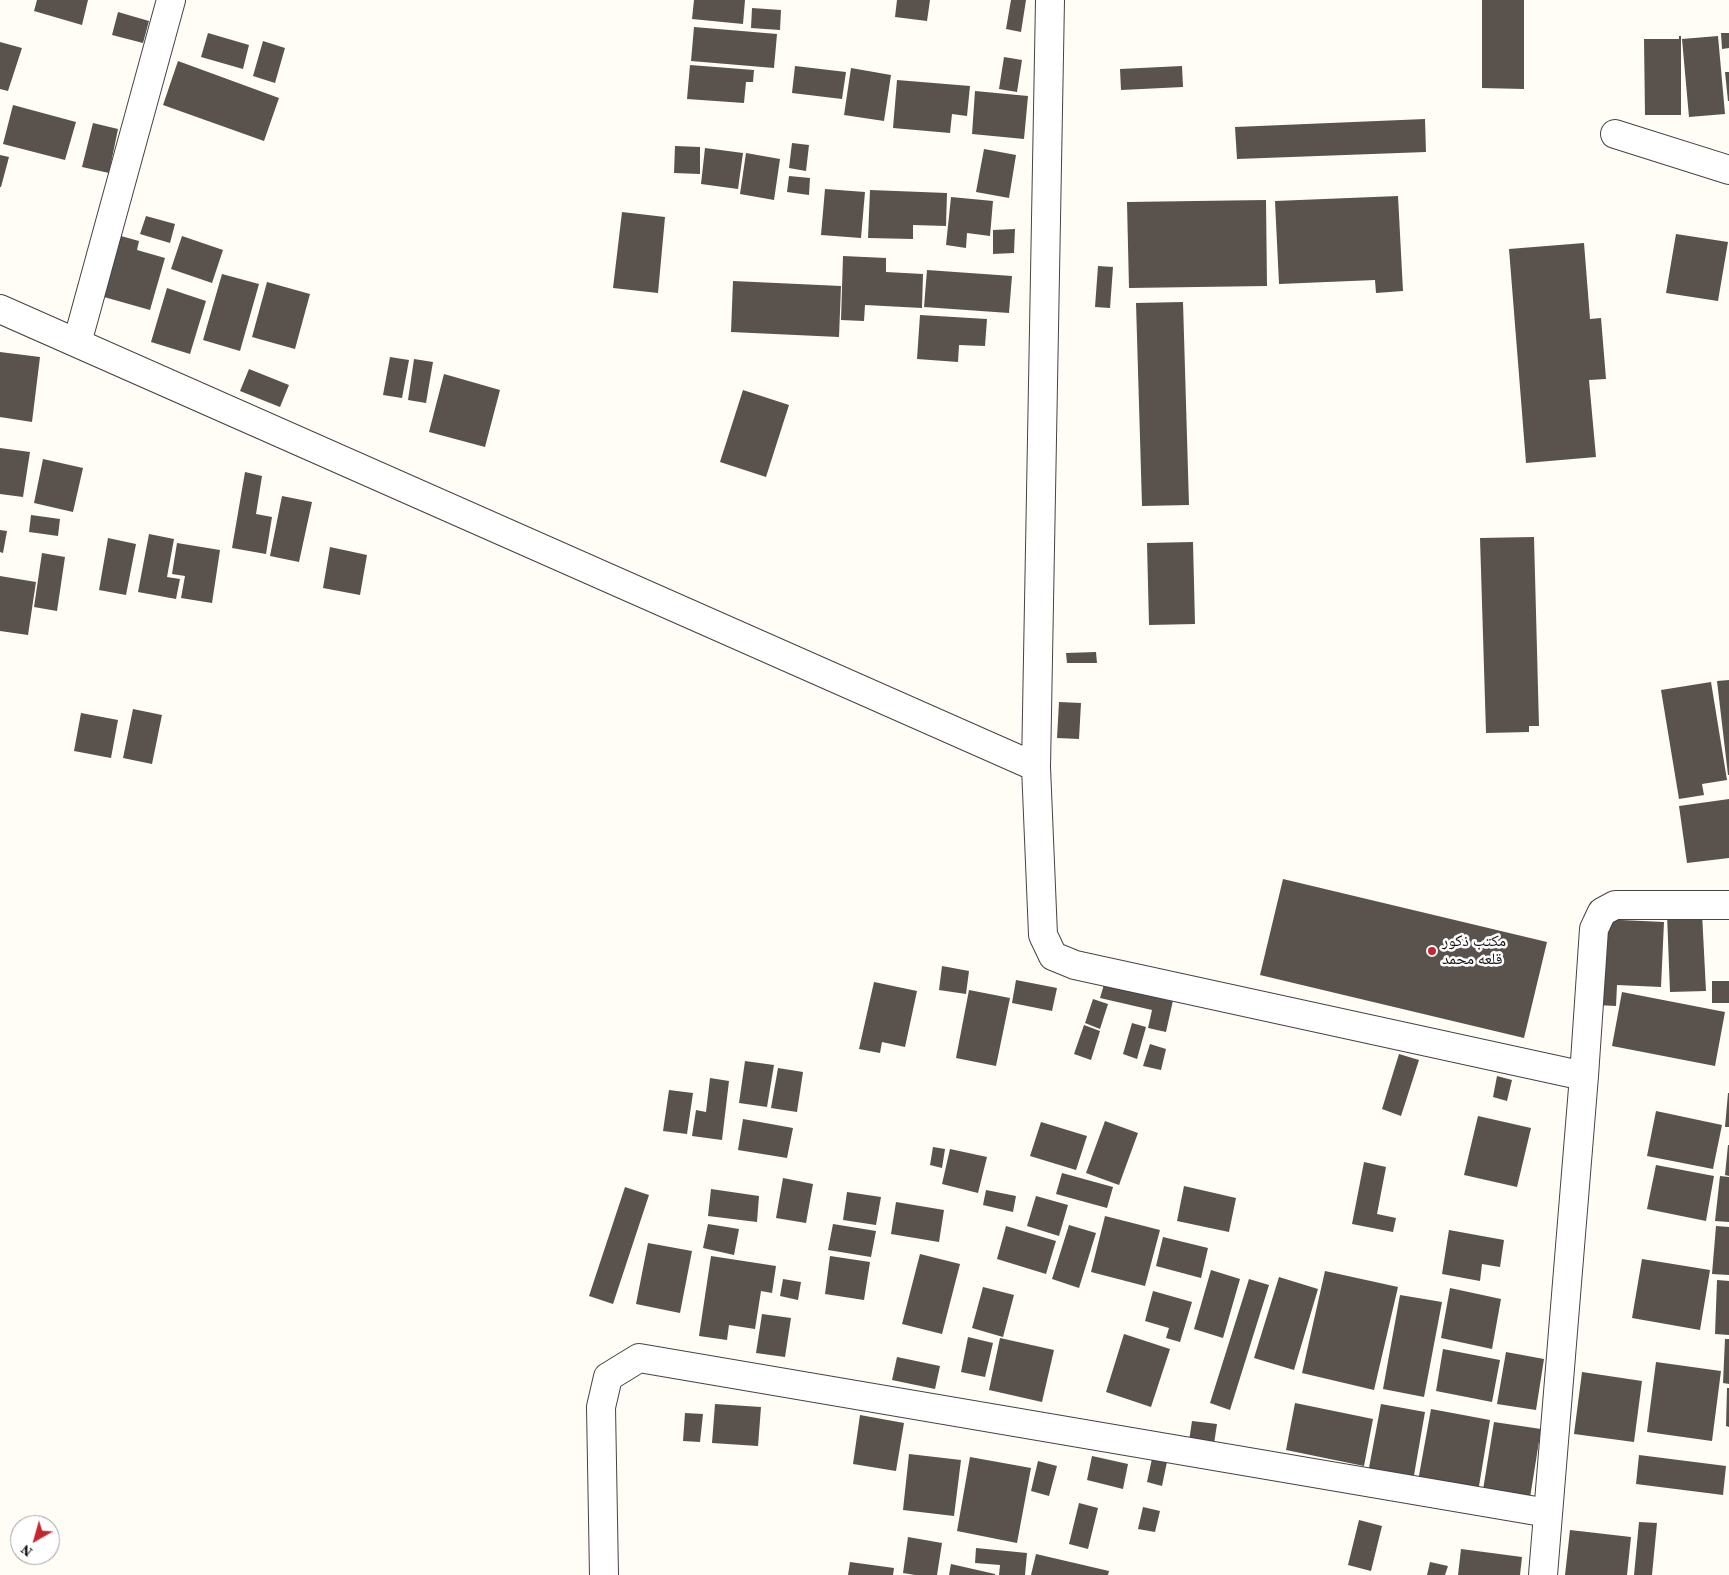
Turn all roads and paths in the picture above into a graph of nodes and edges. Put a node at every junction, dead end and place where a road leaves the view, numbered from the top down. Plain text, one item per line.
1 (171, 0) edge
2 (1050, 0) edge
3 (1614, 134) dead end
4 (1729, 170) edge
5 (0, 309) edge
6 (77, 343) junction
7 (1036, 767) junction
8 (1729, 905) edge
9 (1584, 1076) junction
10 (1548, 1513) junction
11 (604, 1575) edge
12 (1543, 1575) edge

1 - 6 street
2 - 7 street
3 - 4 street
5 - 6 street
6 - 7 street
7 - 9 street
8 - 9 street
9 - 10 street
10 - 11 street
10 - 12 street

